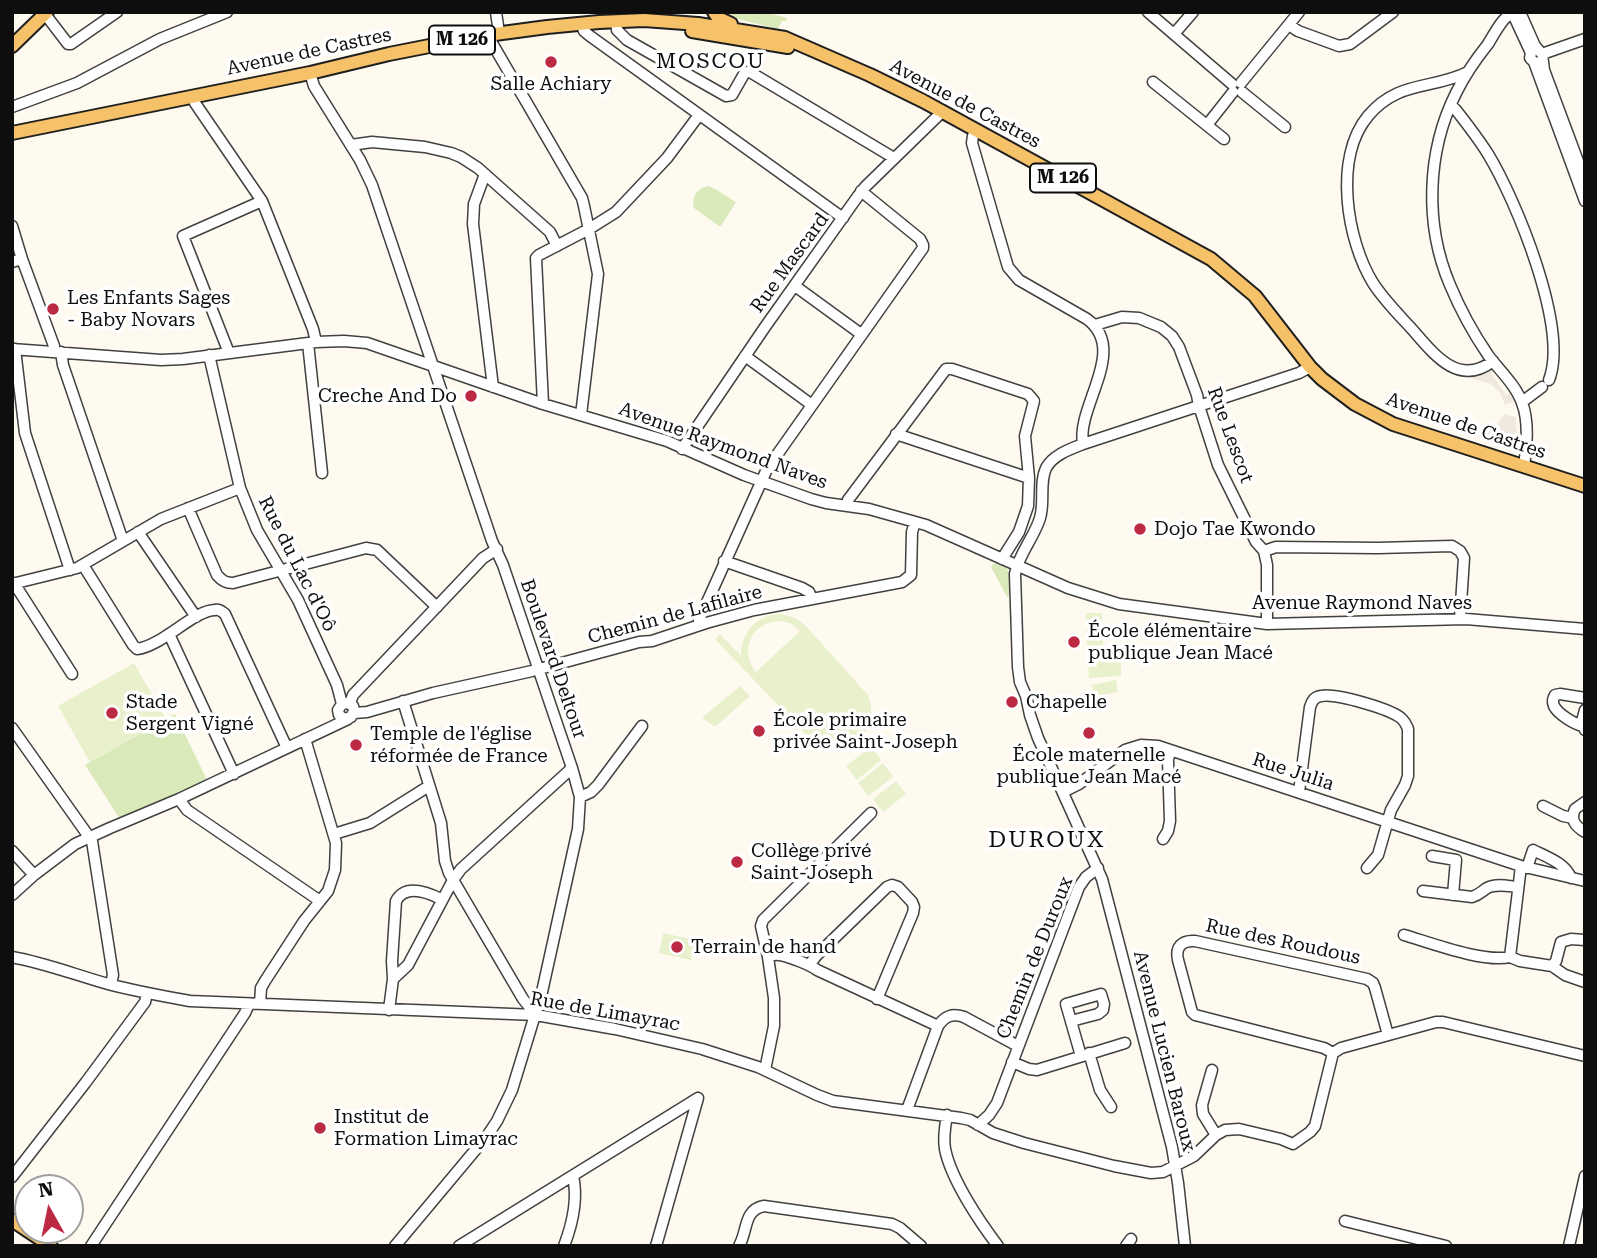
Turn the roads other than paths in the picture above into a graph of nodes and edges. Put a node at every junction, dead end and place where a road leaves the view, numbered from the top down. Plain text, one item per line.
1 (117, 12) edge
2 (227, 12) edge
3 (496, 12) edge
4 (1148, 12) edge
5 (1193, 12) edge
6 (1299, 12) edge
7 (46, 13) edge
8 (1390, 13) edge
9 (1516, 15) edge
10 (706, 17) edge
11 (616, 21) junction
12 (581, 23) junction
13 (1289, 25) junction
14 (656, 27) junction
15 (495, 34) junction
16 (1174, 34) junction
17 (719, 36) junction
18 (1585, 39) edge
19 (12, 46) edge
20 (819, 54) junction
21 (1537, 56) junction
22 (1468, 72) junction
23 (310, 73) junction
24 (1445, 81) junction
25 (1153, 82) dead end
26 (1237, 88) junction
27 (193, 97) junction
28 (1453, 100) junction
29 (12, 107) edge
30 (942, 112) junction
31 (699, 115) junction
32 (1207, 125) junction
33 (1285, 127) dead end
34 (976, 130) junction
35 (12, 133) edge
36 (1223, 139) dead end
37 (351, 145) junction
38 (894, 158) junction
39 (485, 174) junction
40 (1585, 180) edge
41 (861, 191) junction
42 (262, 201) junction
43 (1585, 201) edge
44 (843, 218) junction
45 (12, 226) edge
46 (589, 229) junction
47 (557, 246) junction
48 (17, 260) edge
49 (795, 286) junction
50 (1095, 325) junction
51 (861, 334) junction
52 (312, 343) junction
53 (14, 349) edge
54 (58, 352) junction
55 (229, 353) junction
56 (209, 355) junction
57 (745, 356) junction
58 (1493, 361) junction
59 (433, 365) junction
60 (1310, 367) junction
61 (494, 387) junction
62 (1522, 402) junction
63 (543, 404) junction
64 (812, 405) junction
65 (1199, 406) junction
66 (581, 415) junction
67 (12, 433) edge
68 (25, 433) junction
69 (897, 434) junction
70 (1083, 444) junction
71 (682, 449) junction
72 (1524, 466) junction
73 (322, 473) dead end
74 (1029, 478) junction
75 (761, 481) junction
76 (1585, 486) edge
77 (240, 488) junction
78 (846, 506) junction
79 (188, 508) junction
80 (915, 522) junction
81 (138, 532) junction
82 (123, 541) junction
83 (497, 549) junction
84 (1264, 551) junction
85 (1002, 559) junction
86 (724, 561) junction
87 (83, 565) junction
88 (1017, 565) junction
89 (70, 570) junction
90 (280, 571) junction
91 (13, 583) edge
92 (812, 599) junction
93 (437, 607) junction
94 (196, 617) junction
95 (1460, 619) junction
96 (1267, 624) junction
97 (699, 625) junction
98 (1585, 629) edge
99 (169, 634) junction
100 (538, 670) junction
101 (72, 674) dead end
102 (339, 690) junction
103 (358, 690) junction
104 (1585, 698) edge
105 (403, 701) junction
106 (346, 710) junction
107 (1585, 710) edge
108 (642, 726) dead end
109 (12, 728) edge
110 (1584, 728) edge
111 (305, 739) junction
112 (287, 748) junction
113 (1170, 750) junction
114 (572, 768) junction
115 (234, 774) junction
116 (429, 786) junction
117 (1063, 792) junction
118 (1299, 792) junction
119 (580, 797) junction
120 (179, 799) junction
121 (1585, 802) edge
122 (1543, 806) dead end
123 (871, 813) dead end
124 (1573, 818) junction
125 (1389, 822) junction
126 (1585, 832) edge
127 (334, 834) junction
128 (90, 837) junction
129 (1163, 839) dead end
130 (12, 851) edge
131 (1432, 856) dead end
132 (1524, 867) junction
133 (1098, 868) junction
134 (1367, 868) dead end
135 (34, 875) junction
136 (1571, 878) junction
137 (453, 880) junction
138 (1585, 881) edge
139 (1517, 887) junction
140 (1423, 891) dead end
141 (12, 895) edge
142 (1453, 895) junction
143 (442, 899) junction
144 (320, 901) junction
145 (1404, 935) dead end
146 (1585, 940) edge
147 (12, 957) edge
148 (768, 957) junction
149 (1510, 957) junction
150 (810, 964) junction
151 (1552, 966) junction
152 (393, 979) junction
153 (1585, 982) edge
154 (111, 985) junction
155 (147, 993) junction
156 (877, 999) junction
157 (254, 1004) junction
158 (389, 1010) junction
159 (536, 1015) junction
160 (1071, 1021) dead end
161 (938, 1026) junction
162 (1388, 1035) junction
163 (1125, 1043) dead end
164 (1018, 1046) junction
165 (1333, 1053) junction
166 (1085, 1055) junction
167 (1585, 1056) edge
168 (1012, 1062) junction
169 (765, 1070) junction
170 (1212, 1070) dead end
171 (1111, 1107) dead end
172 (907, 1110) junction
173 (947, 1115) junction
174 (978, 1125) junction
175 (1216, 1135) junction
176 (1175, 1166) junction
177 (573, 1176) junction
178 (1585, 1176) edge
179 (12, 1177) edge
180 (12, 1220) edge
181 (1345, 1221) dead end
182 (51, 1246) edge
183 (91, 1246) edge
184 (395, 1246) edge
185 (459, 1246) edge
186 (564, 1246) edge
187 (656, 1246) edge
188 (739, 1246) edge
189 (921, 1246) edge
190 (998, 1246) edge
191 (1185, 1246) edge
192 (1446, 1246) edge
193 (1569, 1246) edge

1 - 7 street
2 - 29 street
3 - 15 street
4 - 16 street
5 - 16 street
6 - 13 street
7 - 19 main road
8 - 13 street
9 - 21 street
9 - 22 street
10 - 11 main road, Avenue de Castres / M 126
10 - 14 main road, Avenue de Castres
10 - 17 main road
10 - 20 main road, Avenue de Castres / M 126
11 - 12 main road, Avenue de Castres / M 126
11 - 14 main road, Avenue de Castres / M 126
11 - 38 street
12 - 15 main road, Avenue de Castres / M 126
12 - 31 street
13 - 26 street
14 - 17 main road, Avenue de Castres / M 126
15 - 23 main road, Avenue de Castres / M 126
15 - 46 street
16 - 26 street
17 - 20 main road, Avenue de Castres / M 126
18 - 21 street
20 - 30 main road, Avenue de Castres / M 126
21 - 40 street
21 - 43 street
22 - 24 street
22 - 28 street
23 - 27 main road, Avenue de Castres / M 126
23 - 37 street, Boulevard Deltour
24 - 28 street
24 - 58 street
25 - 32 street
26 - 32 street
26 - 33 street
27 - 35 main road, Avenue de Castres / M 126
27 - 42 street
28 - 58 street
28 - 62 street
30 - 34 main road, Avenue de Castres / M 126
30 - 38 street, Rue Mascard
31 - 44 street
31 - 46 street
32 - 36 street
34 - 50 street
34 - 60 main road, Avenue de Castres / M 126
37 - 39 street
37 - 59 street, Boulevard Deltour
38 - 41 street, Rue Mascard
39 - 47 street
39 - 61 street
41 - 44 street, Rue Mascard
41 - 51 street
42 - 52 street
42 - 55 street
44 - 49 street, Rue Mascard
45 - 48 street
46 - 47 street
46 - 66 street
47 - 63 street
48 - 54 street
49 - 51 street
49 - 57 street, Rue Mascard
50 - 65 street, Rue Lescot
50 - 70 street
51 - 64 street
52 - 55 street, Avenue Raymond Naves
52 - 59 street, Avenue Raymond Naves
52 - 73 street
53 - 54 street, Avenue Raymond Naves
53 - 68 street
54 - 56 street, Avenue Raymond Naves
54 - 82 street
55 - 56 street, Avenue Raymond Naves
56 - 77 street, Rue du Lac d'Oô
57 - 64 street
57 - 71 street, Rue Mascard
58 - 62 street
59 - 61 street, Avenue Raymond Naves
59 - 83 street, Boulevard Deltour
60 - 65 street
60 - 72 main road, Avenue de Castres / M 126
61 - 63 street, Avenue Raymond Naves
62 - 72 street
63 - 66 street, Avenue Raymond Naves
64 - 75 street
65 - 70 street
65 - 84 street, Rue Lescot
66 - 71 street, Avenue Raymond Naves
67 - 68 street
68 - 89 street
69 - 74 street
69 - 74 street
69 - 78 street
70 - 88 street
71 - 75 street, Avenue Raymond Naves
72 - 76 main road, Avenue de Castres / M 126
74 - 85 street
75 - 78 street, Avenue Raymond Naves
75 - 86 street
77 - 79 street
77 - 90 street, Rue du Lac d'Oô
78 - 80 street, Avenue Raymond Naves
79 - 81 street
79 - 90 street
80 - 85 street, Avenue Raymond Naves
80 - 92 street, Chemin de Lafilaire
81 - 82 street
81 - 94 street
82 - 87 street
83 - 93 street
83 - 100 street, Boulevard Deltour
84 - 95 street
84 - 96 street, Rue Lescot
85 - 88 street, Avenue Raymond Naves
86 - 92 street
86 - 97 street
87 - 89 street
87 - 99 street
88 - 96 street, Avenue Raymond Naves
88 - 117 street, Chemin de Duroux
89 - 91 street
90 - 93 street
90 - 102 street, Rue du Lac d'Oô
91 - 101 street
92 - 97 street, Chemin de Lafilaire
93 - 103 street
94 - 99 street
94 - 112 street
95 - 96 street, Avenue Raymond Naves
95 - 98 street, Avenue Raymond Naves
97 - 100 street, Chemin de Lafilaire
99 - 115 street
100 - 105 street, Chemin de Lafilaire
100 - 114 street, Boulevard Deltour
102 - 103 street
102 - 106 street, Rue du Lac d'Oô
103 - 106 street
104 - 110 street
105 - 106 street, Chemin de Lafilaire
105 - 116 street
106 - 111 street
107 - 110 street
108 - 119 street
109 - 128 street
111 - 112 street
111 - 127 street
112 - 115 street
113 - 117 street, Rue Julia
113 - 118 street, Rue Julia
113 - 129 street
114 - 119 street, Boulevard Deltour
114 - 137 street
115 - 120 street
116 - 127 street
116 - 137 street
117 - 133 street, Chemin de Duroux
118 - 125 street, Rue Julia
118 - 125 street
119 - 159 street, Boulevard Deltour
120 - 128 street
120 - 144 street
121 - 124 street
122 - 124 street
123 - 148 street
124 - 126 street
125 - 132 street, Rue Julia
125 - 134 street
127 - 144 street
128 - 135 street
128 - 154 street
130 - 135 street
131 - 142 street
132 - 136 street, Rue Julia
132 - 136 street
132 - 139 street
133 - 164 street, Chemin de Duroux
133 - 176 street, Avenue Lucien Baroux
135 - 141 street
136 - 138 street, Rue Julia
137 - 143 street
137 - 159 street
139 - 142 street
139 - 149 street
140 - 142 street
143 - 152 street
143 - 152 street
144 - 157 street
145 - 149 street
146 - 151 street
147 - 154 street, Rue de Limayrac
148 - 150 street
148 - 169 street
149 - 151 street
150 - 156 street
150 - 156 street
151 - 153 street
152 - 158 street
154 - 155 street, Rue de Limayrac
155 - 157 street, Rue de Limayrac
155 - 179 street
156 - 161 street
157 - 158 street, Rue de Limayrac
157 - 183 street
158 - 159 street, Rue de Limayrac
159 - 169 street, Rue de Limayrac
159 - 184 street, Boulevard Deltour
160 - 166 street
161 - 164 street
161 - 172 street
162 - 165 street
162 - 165 street, Rue des Roudous
162 - 167 street
163 - 166 street
164 - 168 street, Chemin de Duroux
165 - 175 street
166 - 168 street
166 - 171 street
168 - 174 street, Chemin de Duroux
169 - 172 street, Rue de Limayrac
170 - 175 street
172 - 173 street, Rue de Limayrac
173 - 174 street, Rue de Limayrac
173 - 190 street
174 - 176 street, Rue de Limayrac
175 - 176 street
176 - 191 street, Avenue Lucien Baroux
177 - 185 street
177 - 186 street
177 - 187 street
178 - 193 street
180 - 182 main road
181 - 192 street
188 - 189 street

